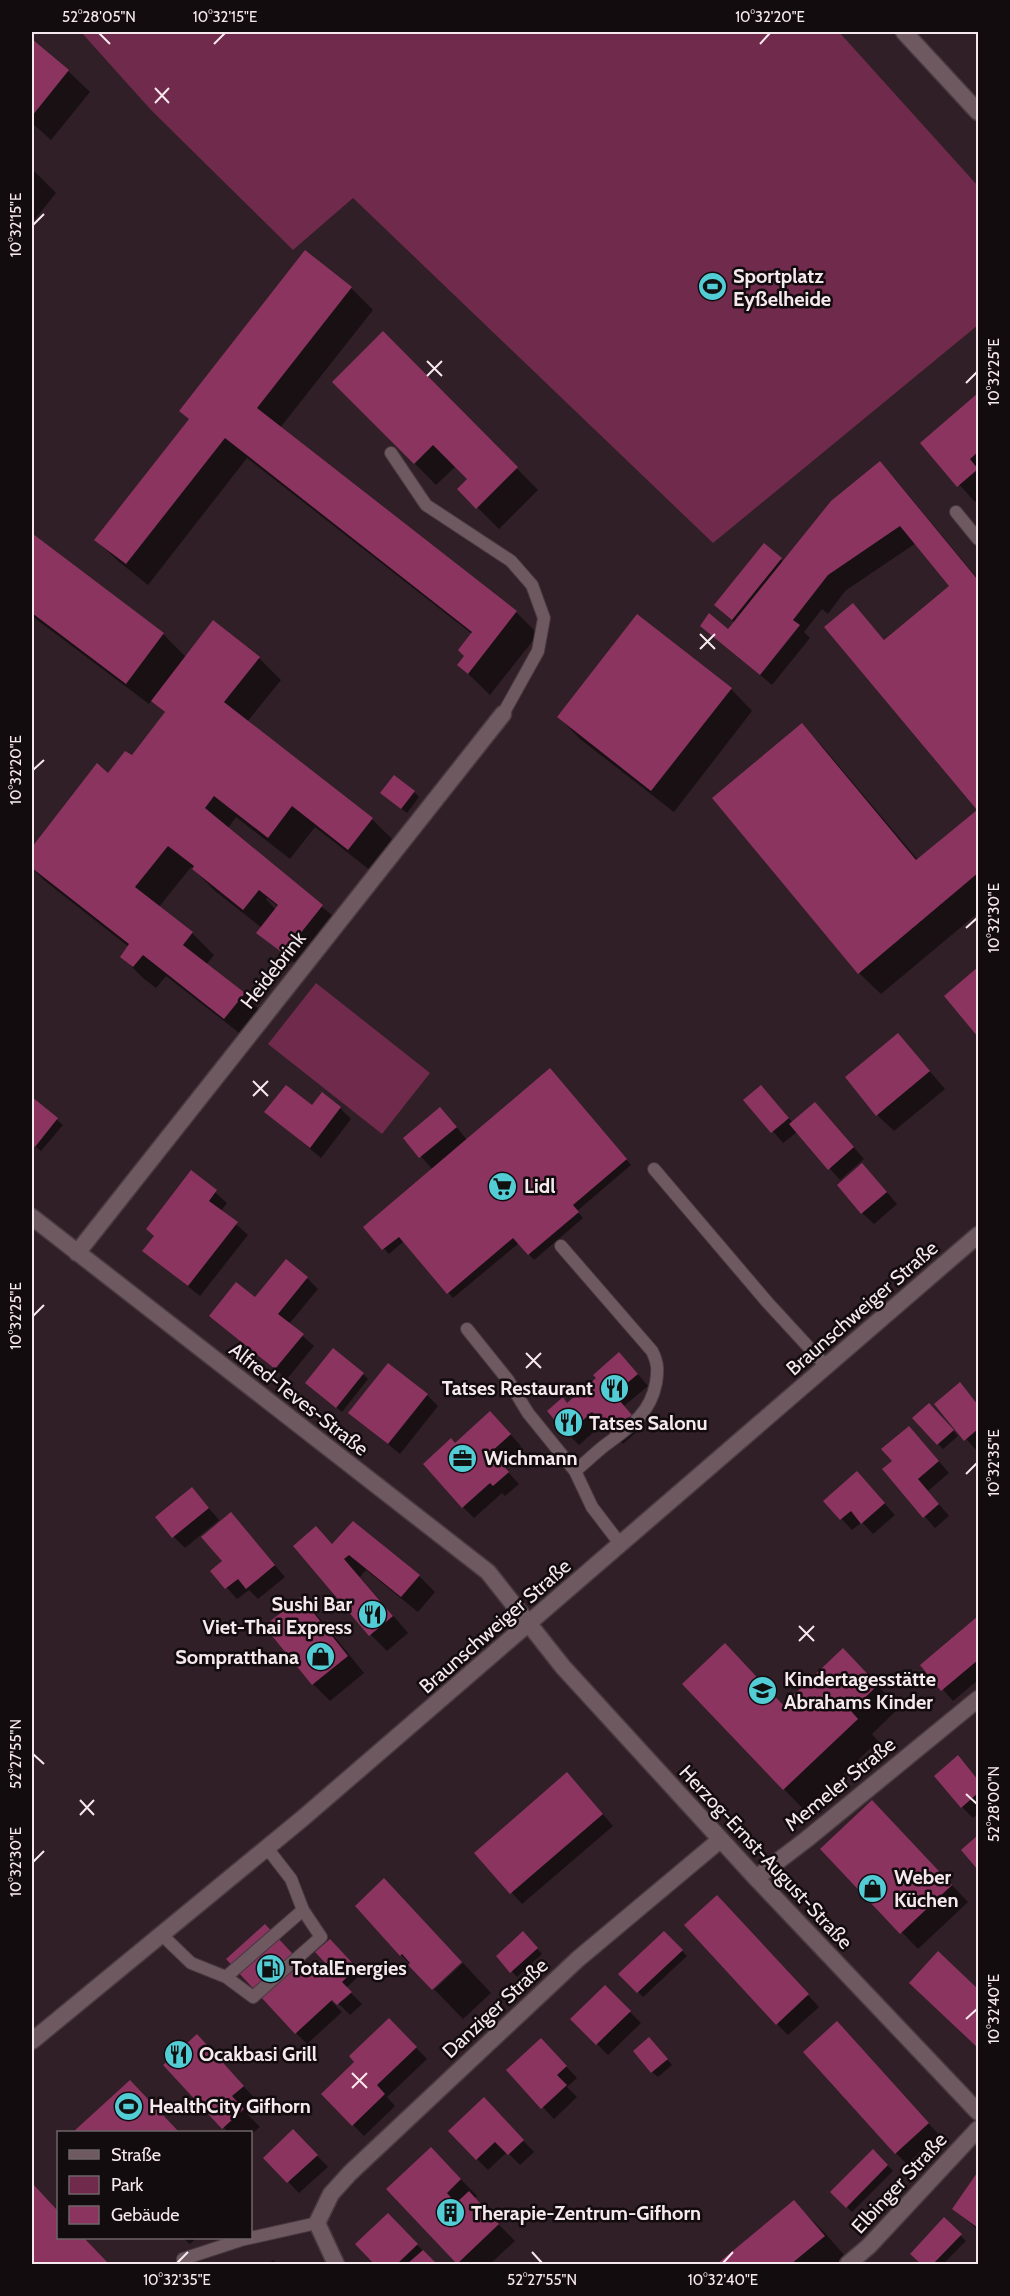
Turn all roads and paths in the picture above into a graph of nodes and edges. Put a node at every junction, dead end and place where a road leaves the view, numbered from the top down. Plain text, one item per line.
1 (904, 32) edge
2 (978, 112) edge
3 (391, 453) dead end
4 (956, 512) dead end
5 (978, 539) edge
6 (503, 714) joint
7 (654, 1168) dead end
8 (32, 1217) edge
9 (978, 1235) edge
10 (561, 1246) dead end
11 (77, 1252) junction
12 (467, 1329) dead end
13 (826, 1366) junction
14 (576, 1471) junction
15 (621, 1545) junction
16 (528, 1625) junction
17 (978, 1698) edge
18 (720, 1840) junction
19 (267, 1848) junction
20 (756, 1878) junction
21 (303, 1910) junction
22 (162, 1935) junction
23 (226, 1977) junction
24 (32, 2041) edge
25 (978, 2112) edge
26 (978, 2129) edge
27 (317, 2223) junction
28 (252, 2238) edge
29 (245, 2239) edge
30 (183, 2259) dead end
31 (336, 2265) edge
32 (848, 2265) edge

1 - 2 street
3 - 6 lane
4 - 5 lane
6 - 11 street, Heidebrink
7 - 13 lane
8 - 11 street, Alfred-Teves-Straße
9 - 13 street, Braunschweiger Straße
10 - 14 lane
11 - 16 street, Alfred-Teves-Straße
12 - 14 lane
13 - 15 street, Braunschweiger Straße
14 - 15 lane
15 - 16 street, Braunschweiger Straße
16 - 18 street, Herzog-Ernst-August-Straße
16 - 19 street, Braunschweiger Straße
17 - 20 street, Memeler Straße
18 - 20 street, Herzog-Ernst-August-Straße
18 - 27 street, Danziger Straße
19 - 21 lane
19 - 22 street, Braunschweiger Straße
20 - 25 street, Herzog-Ernst-August-Straße
21 - 23 lane
21 - 23 lane
22 - 23 lane
22 - 24 street, Braunschweiger Straße
26 - 32 street, Elbinger Straße
27 - 28 lane
27 - 31 street
29 - 30 lane

